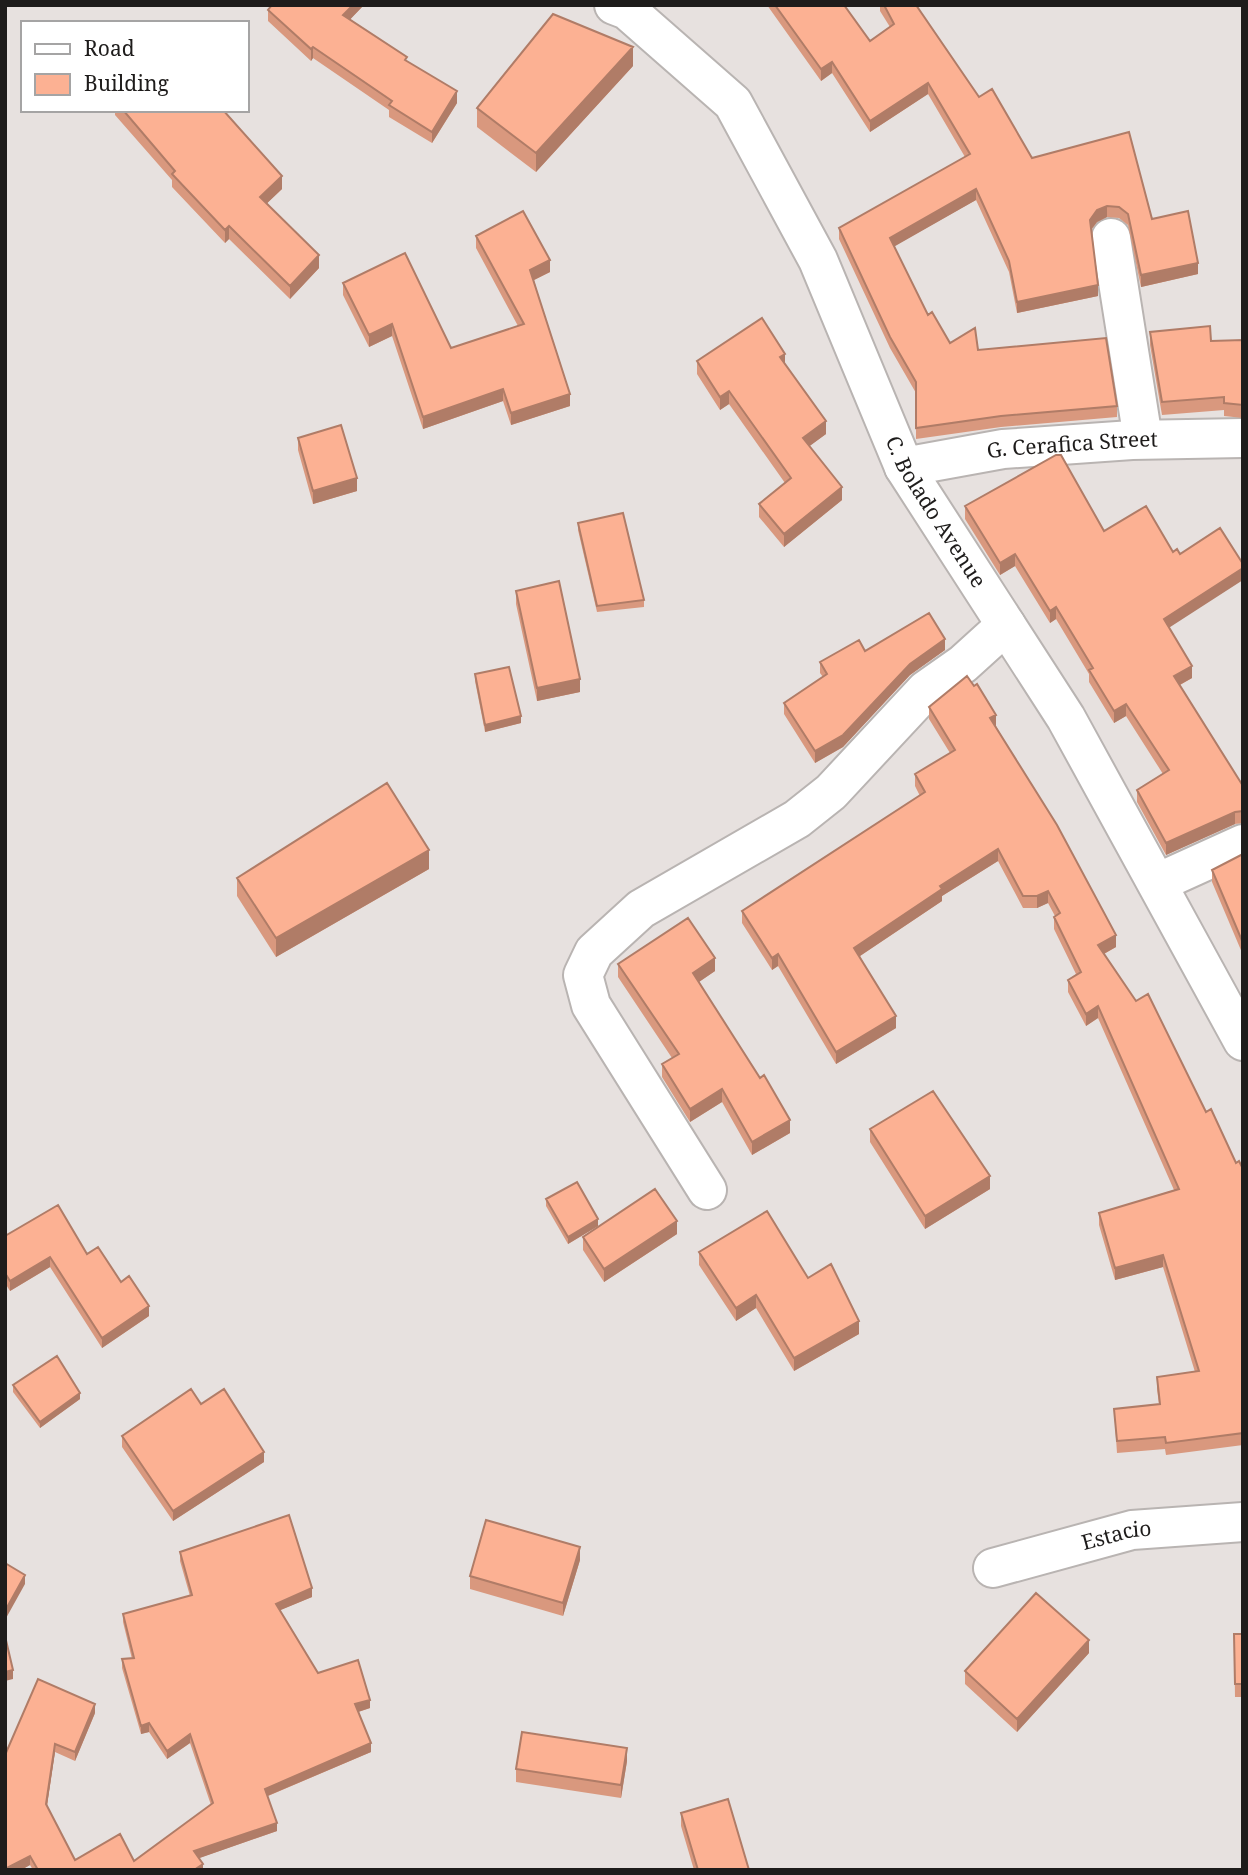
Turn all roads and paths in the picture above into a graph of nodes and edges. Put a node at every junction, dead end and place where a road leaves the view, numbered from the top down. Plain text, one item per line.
1 (614, 5) edge
2 (1111, 238) dead end
3 (1243, 438) edge
4 (1143, 439) junction
5 (904, 467) junction
6 (1006, 625) junction
7 (1243, 845) edge
8 (1157, 883) junction
9 (1243, 1041) edge
10 (707, 1190) dead end
11 (1243, 1522) edge
12 (993, 1568) dead end

1 - 5 street, C. Bolado Avenue
2 - 4 street
3 - 4 street, G. Cerafica Street
4 - 5 street, G. Cerafica Street
5 - 6 street, C. Bolado Avenue
6 - 8 street, C. Bolado Avenue
6 - 10 street
7 - 8 street
8 - 9 street, C. Bolado Avenue
11 - 12 street, Estacio

